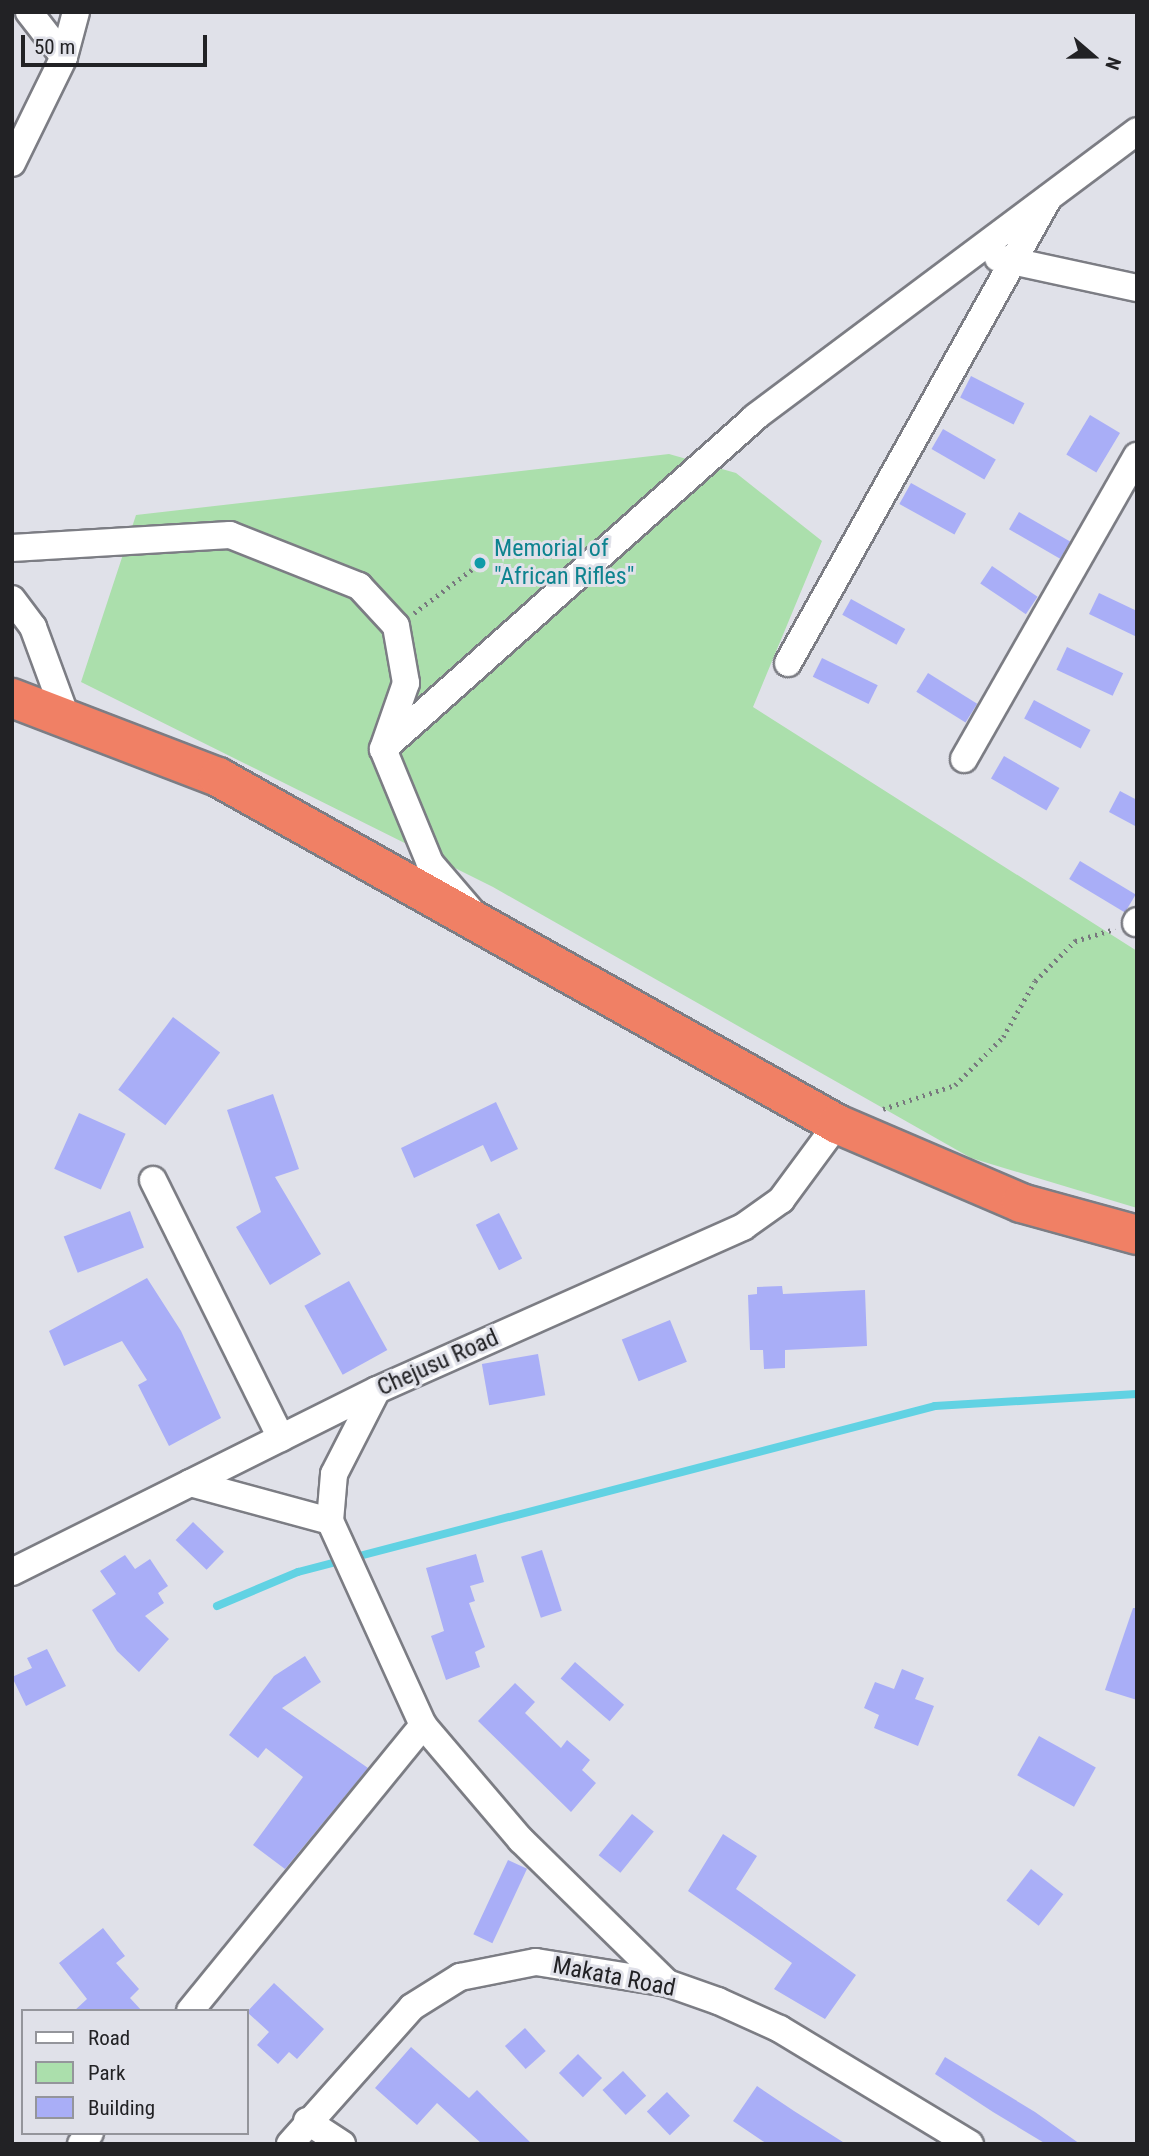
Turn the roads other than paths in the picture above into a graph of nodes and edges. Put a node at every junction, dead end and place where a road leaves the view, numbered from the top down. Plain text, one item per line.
1 (29, 12) edge
2 (76, 12) edge
3 (64, 58) junction
4 (1137, 131) edge
5 (12, 163) edge
6 (1051, 195) junction
7 (964, 255) junction
8 (1014, 260) junction
9 (1137, 288) edge
10 (1137, 456) edge
11 (12, 548) edge
12 (12, 599) edge
13 (788, 663) dead end
14 (12, 698) edge
15 (65, 714) junction
16 (383, 749) junction
17 (964, 759) dead end
18 (475, 916) junction
19 (837, 1124) junction
20 (153, 1180) dead end
21 (1137, 1235) edge
22 (377, 1390) junction
23 (281, 1438) junction
24 (190, 1483) junction
25 (330, 1521) junction
26 (16, 1563) edge
27 (423, 1725) junction
28 (667, 1983) junction
29 (192, 2009) edge
30 (307, 2121) junction
31 (290, 2144) edge
32 (342, 2144) edge
33 (970, 2144) edge

1 - 3 street
2 - 3 street
3 - 5 street
4 - 6 street
6 - 7 street
6 - 8 street
7 - 8 street
7 - 16 street
8 - 9 street
8 - 13 street
10 - 17 street
11 - 16 street
12 - 15 street
14 - 15 highway
15 - 18 highway
16 - 18 street
18 - 19 highway
19 - 21 highway
19 - 22 street, Chejusu Road
20 - 23 street
22 - 23 street, Chejusu Road
22 - 25 street
23 - 24 street, Chejusu Road
24 - 25 street
24 - 26 street, Chejusu Road
25 - 27 street
27 - 28 street
27 - 29 street
28 - 30 street, Makata Road
28 - 33 street, Makata Road
30 - 31 street, Makata Road
30 - 32 street

